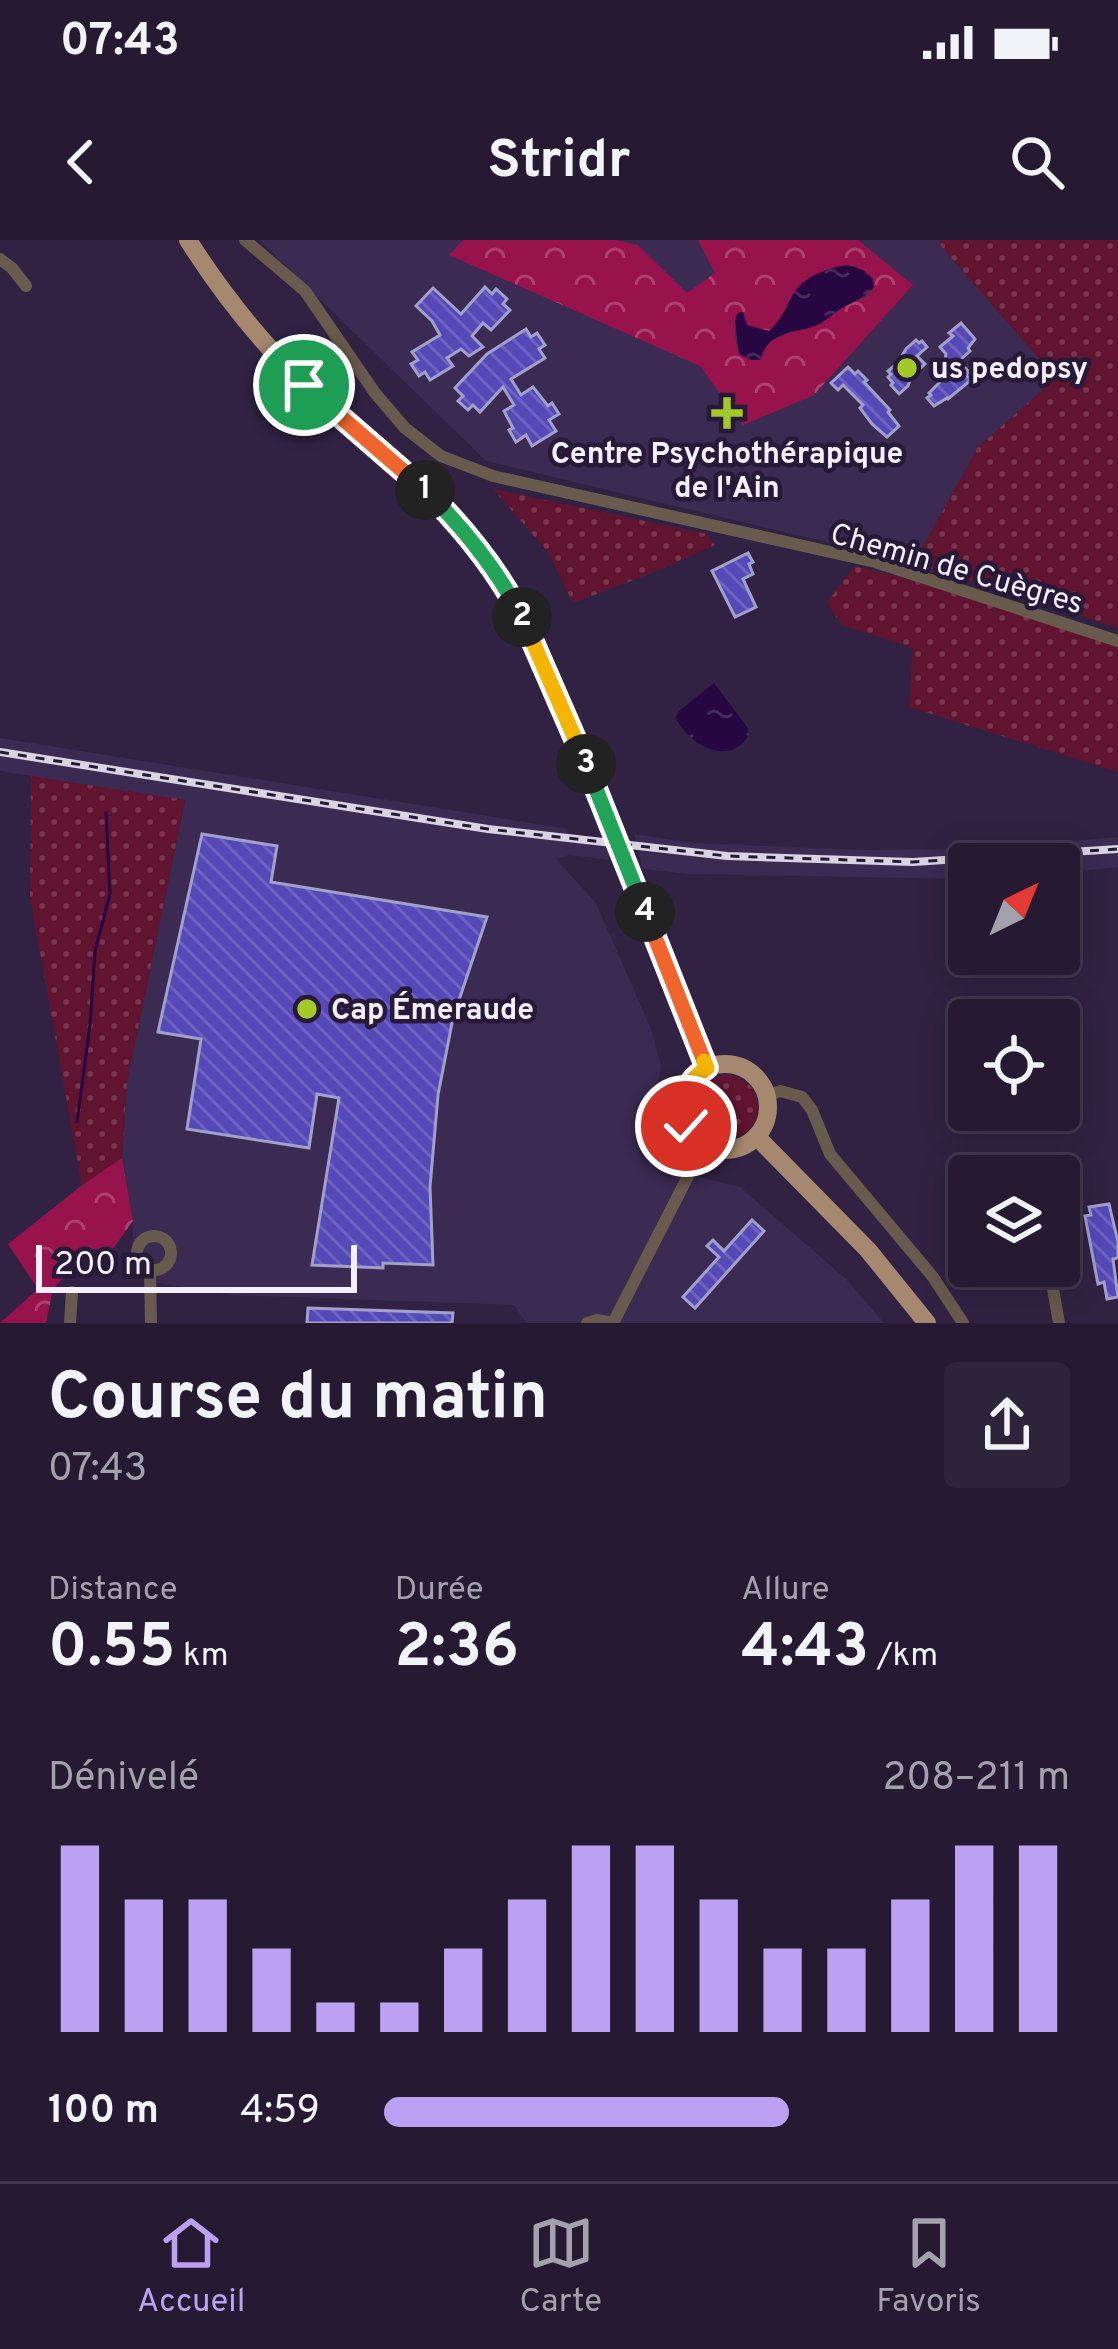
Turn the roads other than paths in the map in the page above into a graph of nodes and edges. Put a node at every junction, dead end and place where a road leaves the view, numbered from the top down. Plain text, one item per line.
1 (188, 240) edge
2 (244, 240) edge
3 (0, 259) edge
4 (26, 286) dead end
5 (1118, 641) edge
6 (707, 1068) junction
7 (767, 1096) junction
8 (757, 1137) junction
9 (704, 1145) junction
10 (150, 1270) dead end
11 (1052, 1287) edge
12 (72, 1292) dead end
13 (70, 1323) edge
14 (151, 1323) edge
15 (587, 1323) edge
16 (613, 1323) edge
17 (927, 1323) edge
18 (963, 1323) edge
19 (1059, 1323) edge

1 - 6 main road
2 - 5 street, Chemin de Cuègres
3 - 4 street
6 - 7 main road
6 - 9 main road
7 - 8 main road
7 - 18 street
8 - 9 main road
8 - 17 main road
9 - 16 street
10 - 14 street
11 - 19 street
12 - 13 street
15 - 16 street

